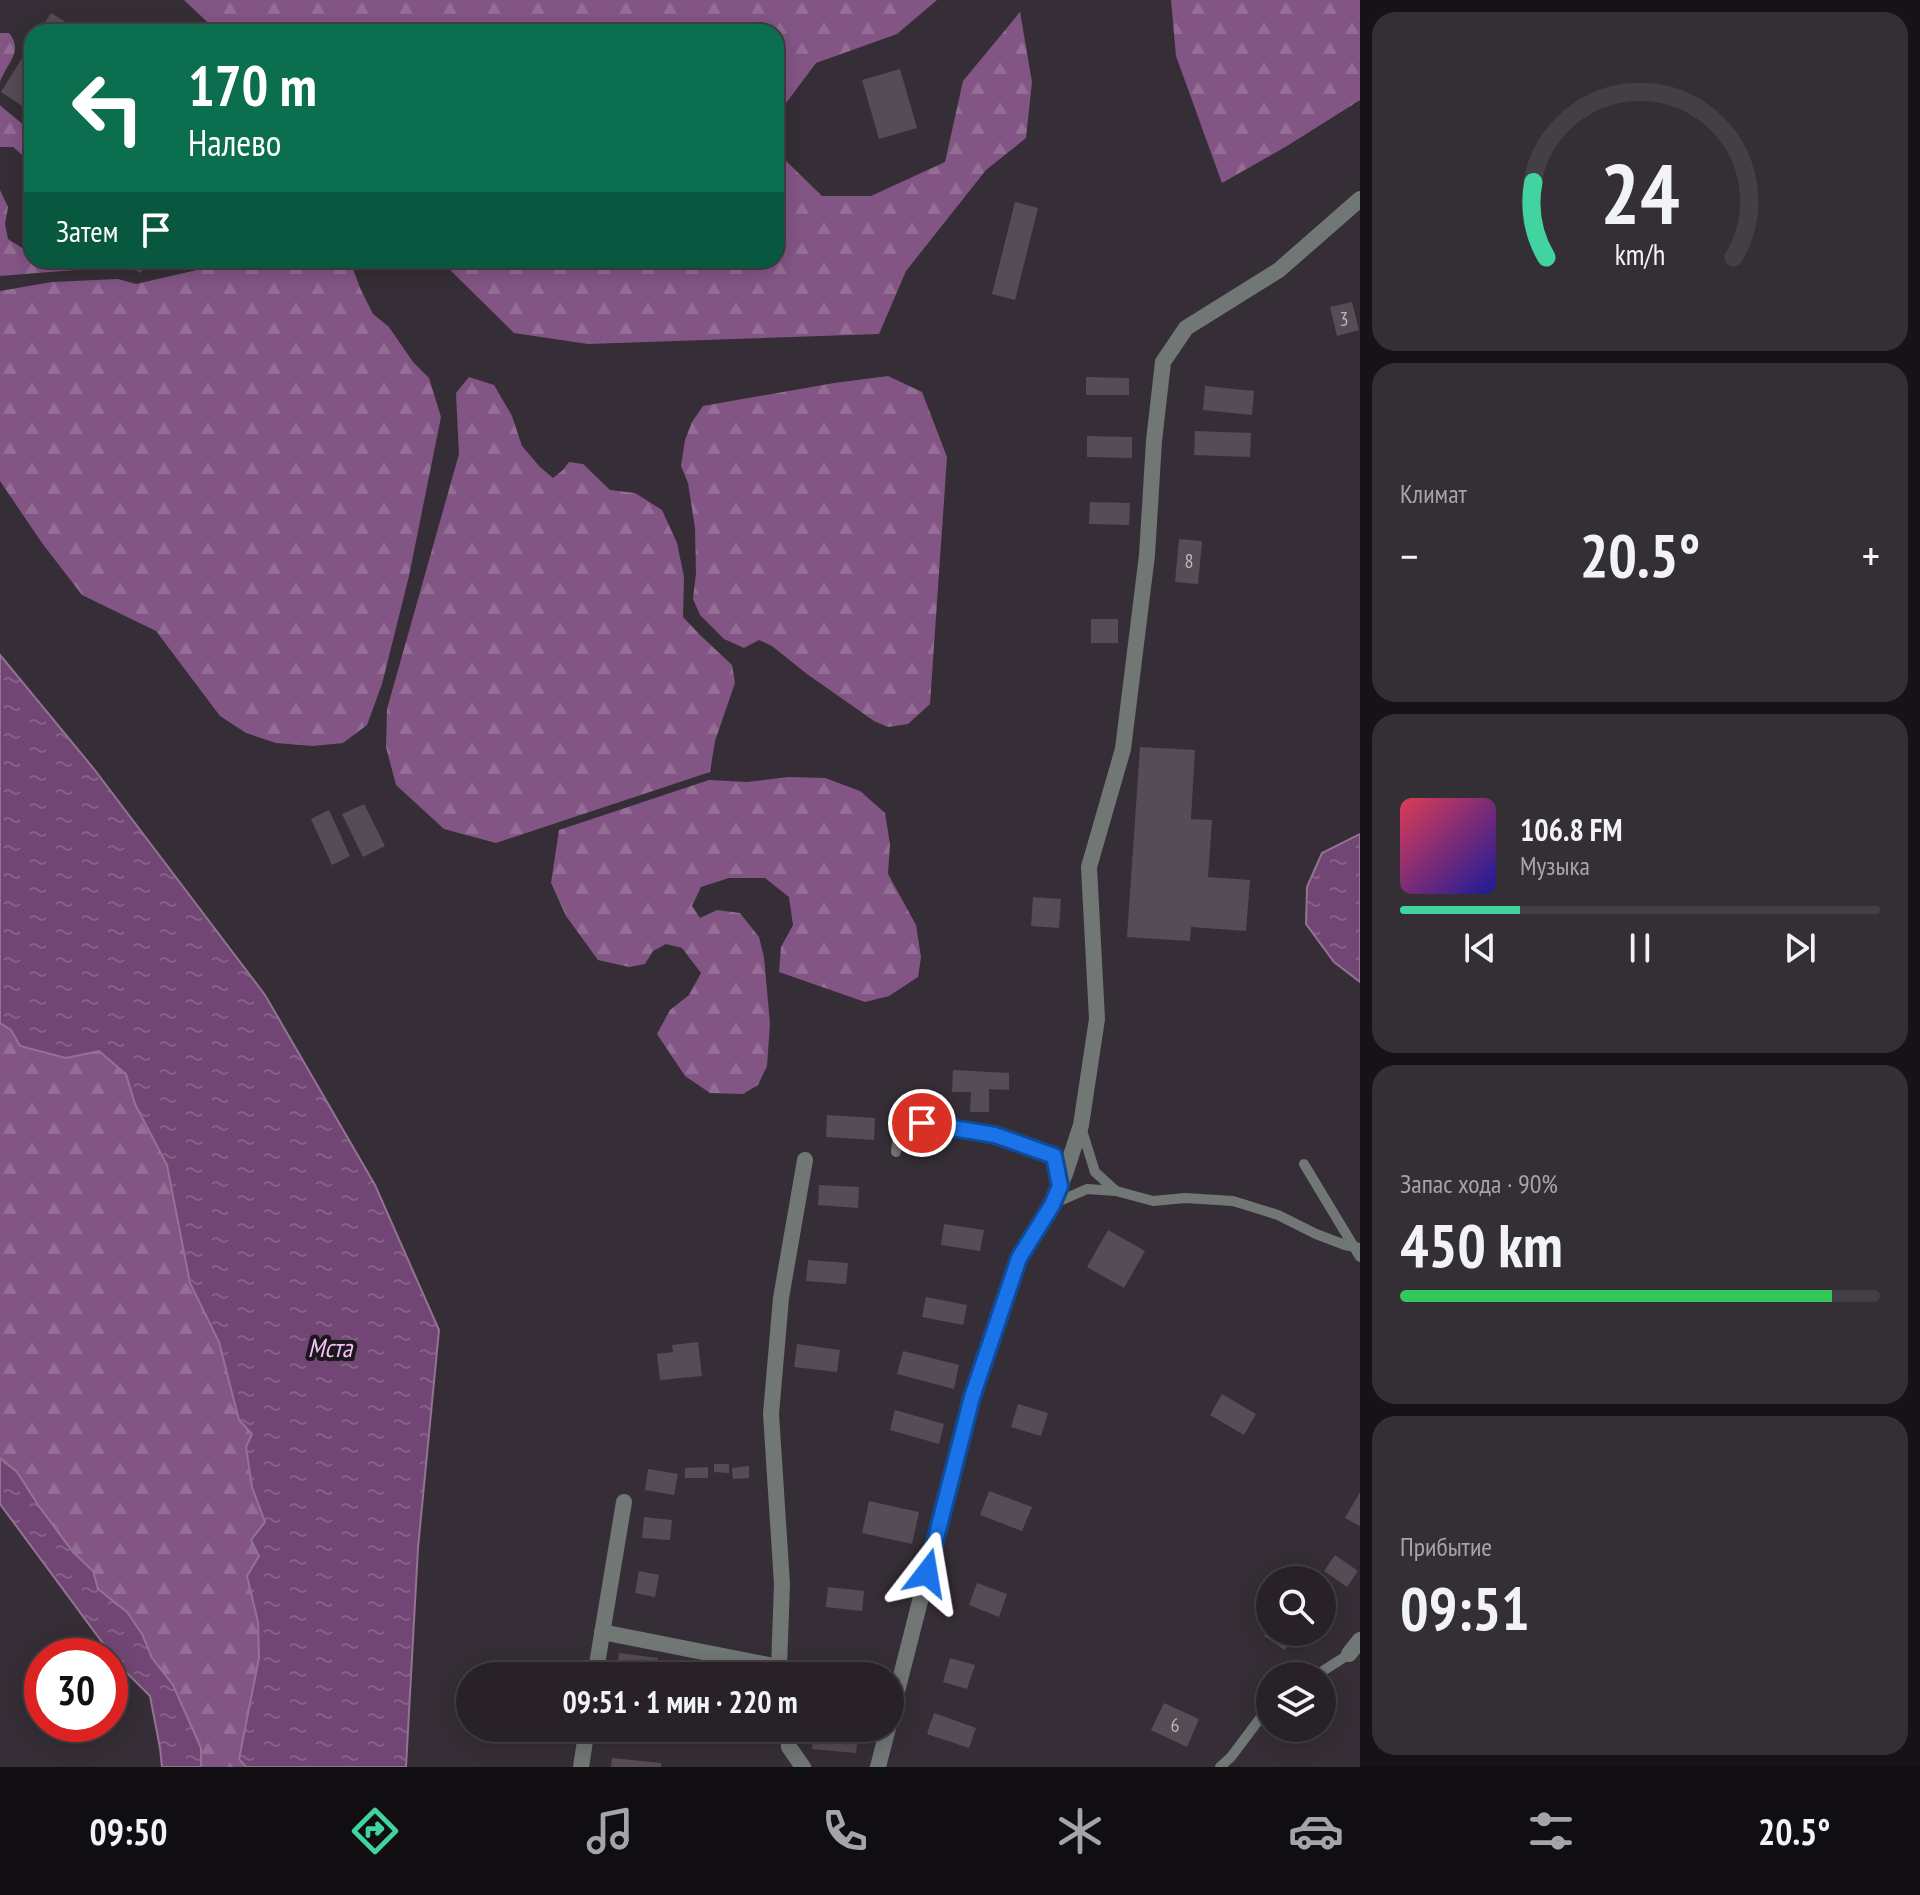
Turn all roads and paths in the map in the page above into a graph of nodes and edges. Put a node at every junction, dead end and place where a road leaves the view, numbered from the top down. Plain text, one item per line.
1 (1360, 199) edge
2 (1081, 1125) junction
3 (896, 1152) dead end
4 (805, 1160) dead end
5 (1304, 1164) dead end
6 (1060, 1186) junction
7 (1116, 1191) junction
8 (1052, 1205) junction
9 (1358, 1251) edge
10 (624, 1502) dead end
11 (602, 1632) junction
12 (1360, 1640) edge
13 (1355, 1651) edge
14 (597, 1662) edge
15 (739, 1662) edge
16 (780, 1662) edge
17 (1336, 1663) edge
18 (904, 1664) edge
19 (1256, 1724) edge
20 (585, 1742) edge
21 (789, 1742) edge
22 (884, 1742) edge
23 (581, 1767) edge
24 (803, 1767) edge
25 (878, 1767) edge
26 (1220, 1767) edge

1 - 2 street
2 - 6 street
2 - 7 lane
3 - 6 lane
4 - 16 street
5 - 9 lane
6 - 8 street
7 - 8 lane
7 - 9 lane
8 - 18 street
10 - 11 street
11 - 14 street
11 - 15 street
12 - 13 street
13 - 17 lane
19 - 26 lane
20 - 23 street
21 - 24 street
22 - 25 street

